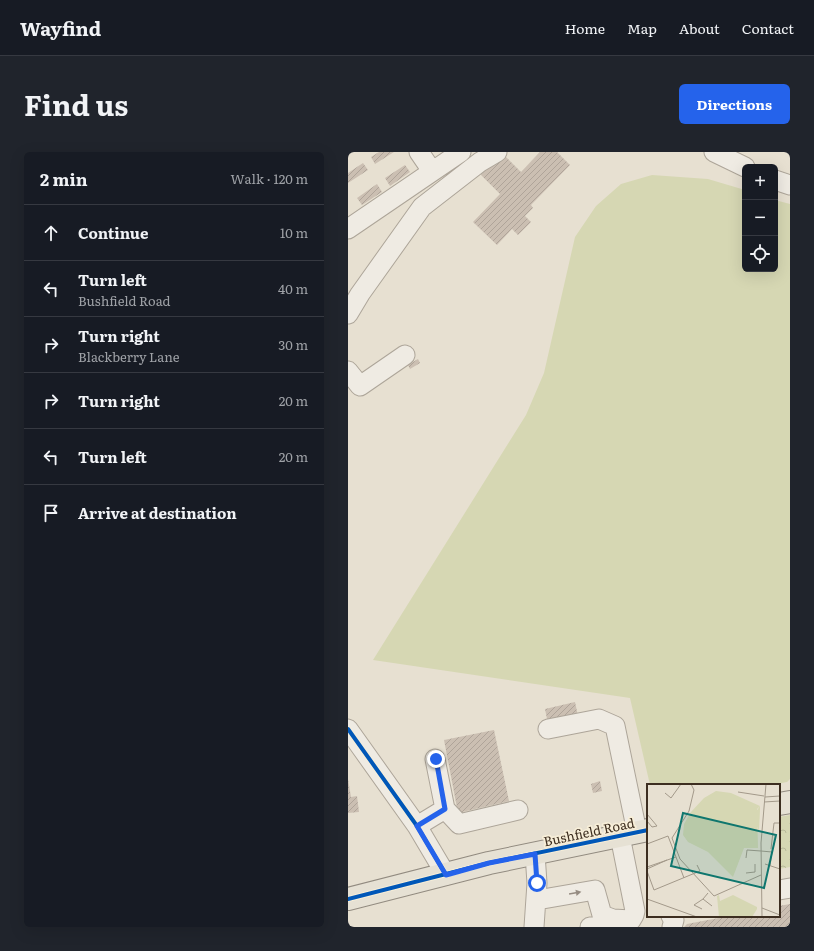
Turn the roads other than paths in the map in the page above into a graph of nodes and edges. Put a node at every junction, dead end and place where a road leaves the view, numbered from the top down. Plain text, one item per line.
1 (419, 152) edge
2 (461, 152) edge
3 (497, 152) edge
4 (714, 152) edge
5 (742, 166) edge
6 (432, 171) junction
7 (778, 181) edge
8 (790, 185) edge
9 (348, 229) edge
10 (348, 314) edge
11 (405, 355) dead end
12 (348, 371) edge
13 (348, 729) edge
14 (548, 729) dead end
15 (436, 759) dead end
16 (790, 802) edge
17 (780, 804) edge
18 (445, 809) junction
19 (518, 810) dead end
20 (417, 826) junction
21 (634, 833) edge
22 (535, 854) junction
23 (446, 875) junction
24 (790, 888) edge
25 (780, 890) edge
26 (348, 899) edge
27 (537, 900) junction
28 (672, 917) edge
29 (644, 919) edge
30 (534, 927) edge
31 (590, 927) edge
32 (672, 927) edge

1 - 6 street
2 - 6 street
3 - 10 street
4 - 5 street
6 - 9 street
7 - 8 street
11 - 12 street
13 - 20 street
14 - 21 street
15 - 18 street
16 - 17 main road
18 - 19 street
18 - 20 street
20 - 23 street
21 - 22 main road, Bushfield Road
27 -> 21 street
21 - 29 street
22 - 23 main road, Bushfield Road
22 - 27 street
23 - 26 main road, Bushfield Road
24 - 25 street
27 - 30 street
28 - 32 street
29 - 31 street

